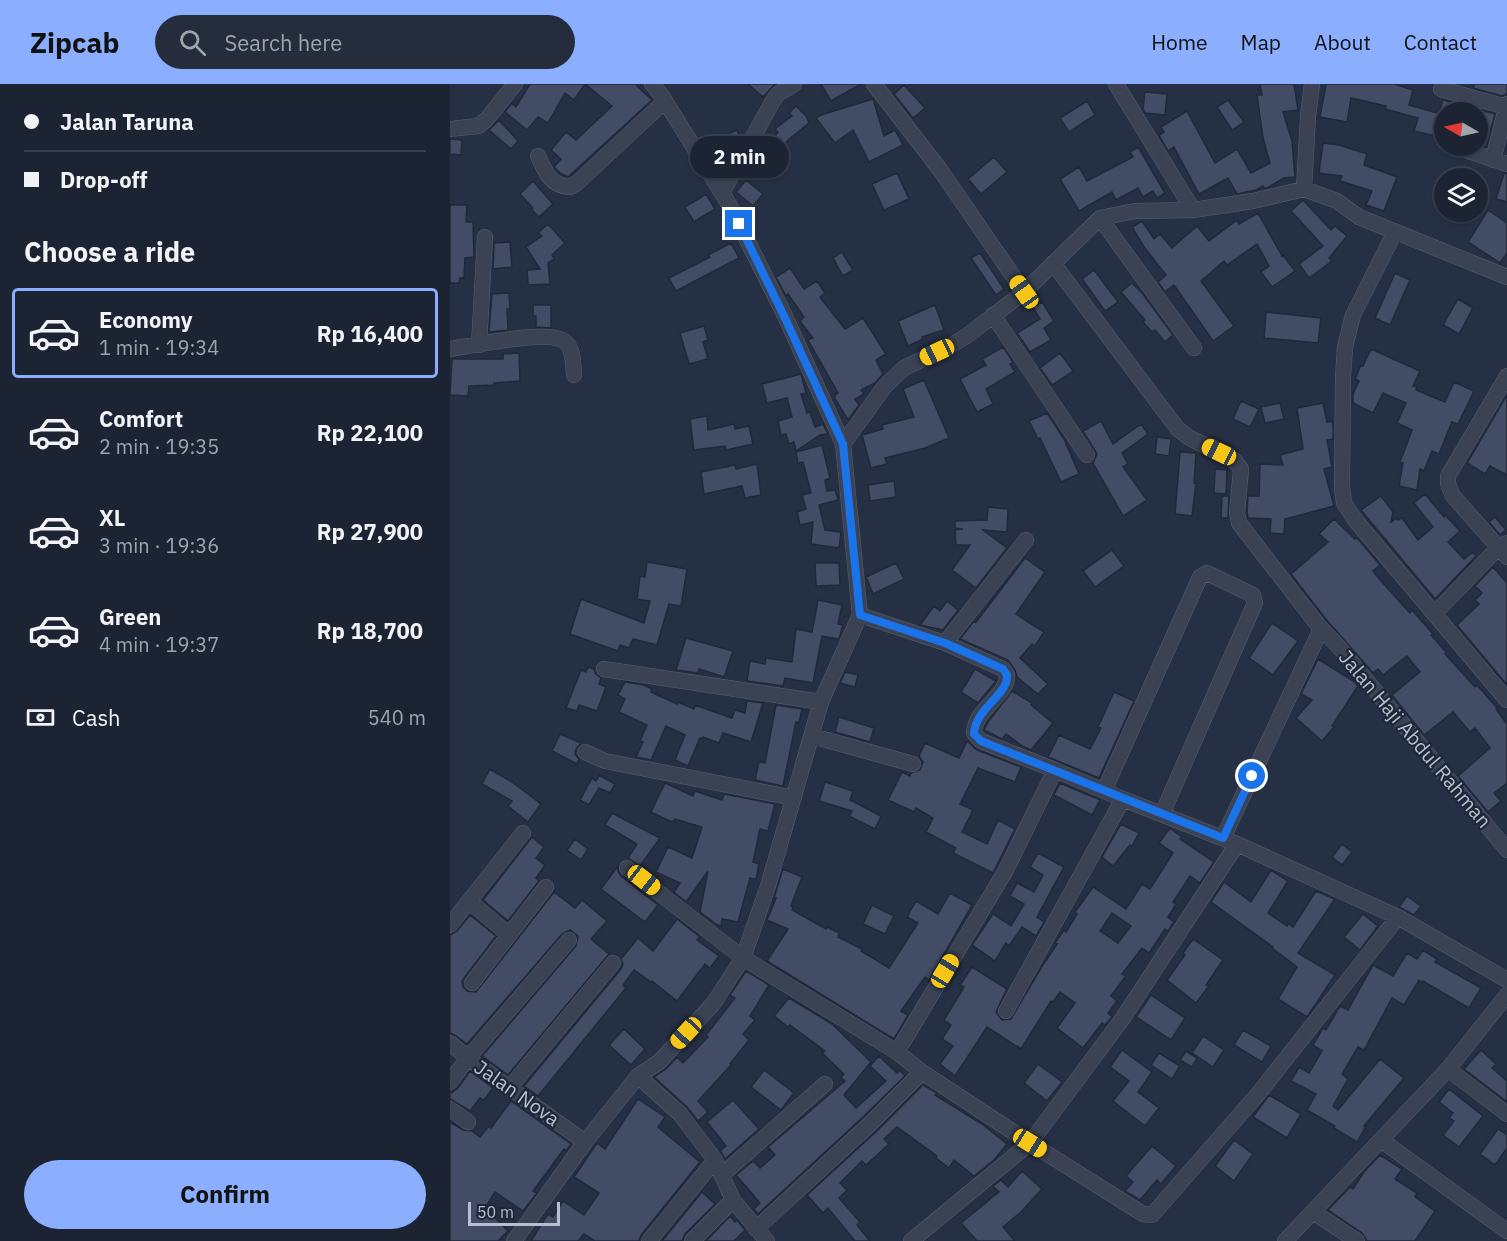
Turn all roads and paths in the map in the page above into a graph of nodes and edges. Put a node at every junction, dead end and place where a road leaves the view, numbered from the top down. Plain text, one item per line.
1 (515, 84) edge
2 (652, 84) edge
3 (794, 84) edge
4 (873, 84) edge
5 (1116, 84) edge
6 (1312, 84) edge
7 (1441, 89) dead end
8 (1467, 90) edge
9 (665, 101) junction
10 (1507, 106) edge
11 (450, 129) edge
12 (538, 156) dead end
13 (1482, 156) edge
14 (1500, 162) edge
15 (1304, 189) junction
16 (722, 193) junction
17 (1193, 210) junction
18 (1100, 218) junction
19 (1395, 232) junction
20 (485, 237) dead end
21 (1053, 263) junction
22 (1507, 277) edge
23 (1024, 292) junction
24 (993, 315) junction
25 (478, 345) junction
26 (1194, 348) dead end
27 (450, 349) edge
28 (574, 375) dead end
29 (1504, 384) edge
30 (843, 444) junction
31 (1087, 455) dead end
32 (1026, 540) dead end
33 (1504, 549) edge
34 (1435, 613) junction
35 (860, 615) junction
36 (1322, 629) junction
37 (945, 643) junction
38 (604, 669) dead end
39 (1507, 700) edge
40 (821, 702) junction
41 (812, 736) junction
42 (585, 752) dead end
43 (913, 764) dead end
44 (1056, 770) junction
45 (1104, 791) junction
46 (794, 798) junction
47 (1123, 799) junction
48 (1162, 814) junction
49 (523, 833) dead end
50 (1230, 841) junction
51 (1507, 849) edge
52 (627, 868) dead end
53 (546, 887) dead end
54 (469, 901) junction
55 (1398, 917) junction
56 (450, 925) edge
57 (509, 935) junction
58 (569, 940) dead end
59 (743, 958) junction
60 (613, 963) dead end
61 (1507, 980) edge
62 (472, 983) dead end
63 (1507, 995) edge
64 (1006, 1011) dead end
65 (450, 1043) edge
66 (897, 1052) junction
67 (468, 1058) junction
68 (1448, 1069) junction
69 (922, 1072) junction
70 (638, 1076) junction
71 (450, 1082) edge
72 (825, 1084) dead end
73 (510, 1087) junction
74 (450, 1109) edge
75 (1507, 1114) edge
76 (468, 1122) dead end
77 (1381, 1140) junction
78 (585, 1142) junction
79 (1030, 1143) junction
80 (715, 1160) junction
81 (723, 1174) junction
82 (733, 1200) junction
83 (1313, 1212) junction
84 (756, 1229) junction
85 (1507, 1231) edge
86 (514, 1241) edge
87 (649, 1241) edge
88 (692, 1241) edge
89 (767, 1241) edge
90 (910, 1241) edge
91 (1285, 1241) edge
92 (1357, 1241) edge

1 - 11 street
2 - 9 street
3 - 16 street
4 - 23 street
5 - 17 street
6 - 15 street
7 - 8 street
8 - 10 street
9 - 12 street
9 - 16 street
10 - 14 street
13 - 14 street
15 - 17 street
15 - 19 street
16 - 30 street
17 - 18 street
18 - 21 street
18 - 26 street
19 - 22 street
19 - 34 street
20 - 25 street
21 - 23 street
21 - 36 street, Jalan Haji Abdul Rahman
23 - 24 street
24 - 30 street
24 - 31 street
25 - 27 street
25 - 28 street
29 - 33 street
30 - 35 street
32 - 37 street
33 - 34 street
34 - 39 street
35 - 37 street
35 - 40 street
36 - 50 street
36 - 51 street, Jalan Haji Abdul Rahman
37 - 44 street
38 - 40 street
40 - 41 street
41 - 43 street
41 - 46 street
42 - 46 street
44 - 45 street
44 - 66 street
45 - 47 street
45 - 48 street
46 - 59 street
47 - 48 street
47 - 64 street
48 - 50 street
49 - 54 street
50 - 55 street
50 - 79 street
52 - 59 street
53 - 57 street
54 - 56 street
54 - 57 street
55 - 61 street
55 - 79 street
57 - 62 street
58 - 67 street
59 - 66 street
59 - 70 street
60 - 73 street
63 - 68 street
65 - 67 street, Jalan Nova
66 - 69 street
67 - 71 street
67 - 73 street, Jalan Nova
68 - 75 street
68 - 77 street
69 - 79 street
69 - 84 street
70 - 78 street
70 - 80 street
72 - 81 street
73 - 78 street, Jalan Nova
74 - 76 street
77 - 83 street
77 - 85 street
78 - 86 street
79 - 90 street
80 - 81 street
80 - 87 street
81 - 82 street
82 - 84 street
82 - 88 street
83 - 91 street
83 - 92 street
84 - 89 street

